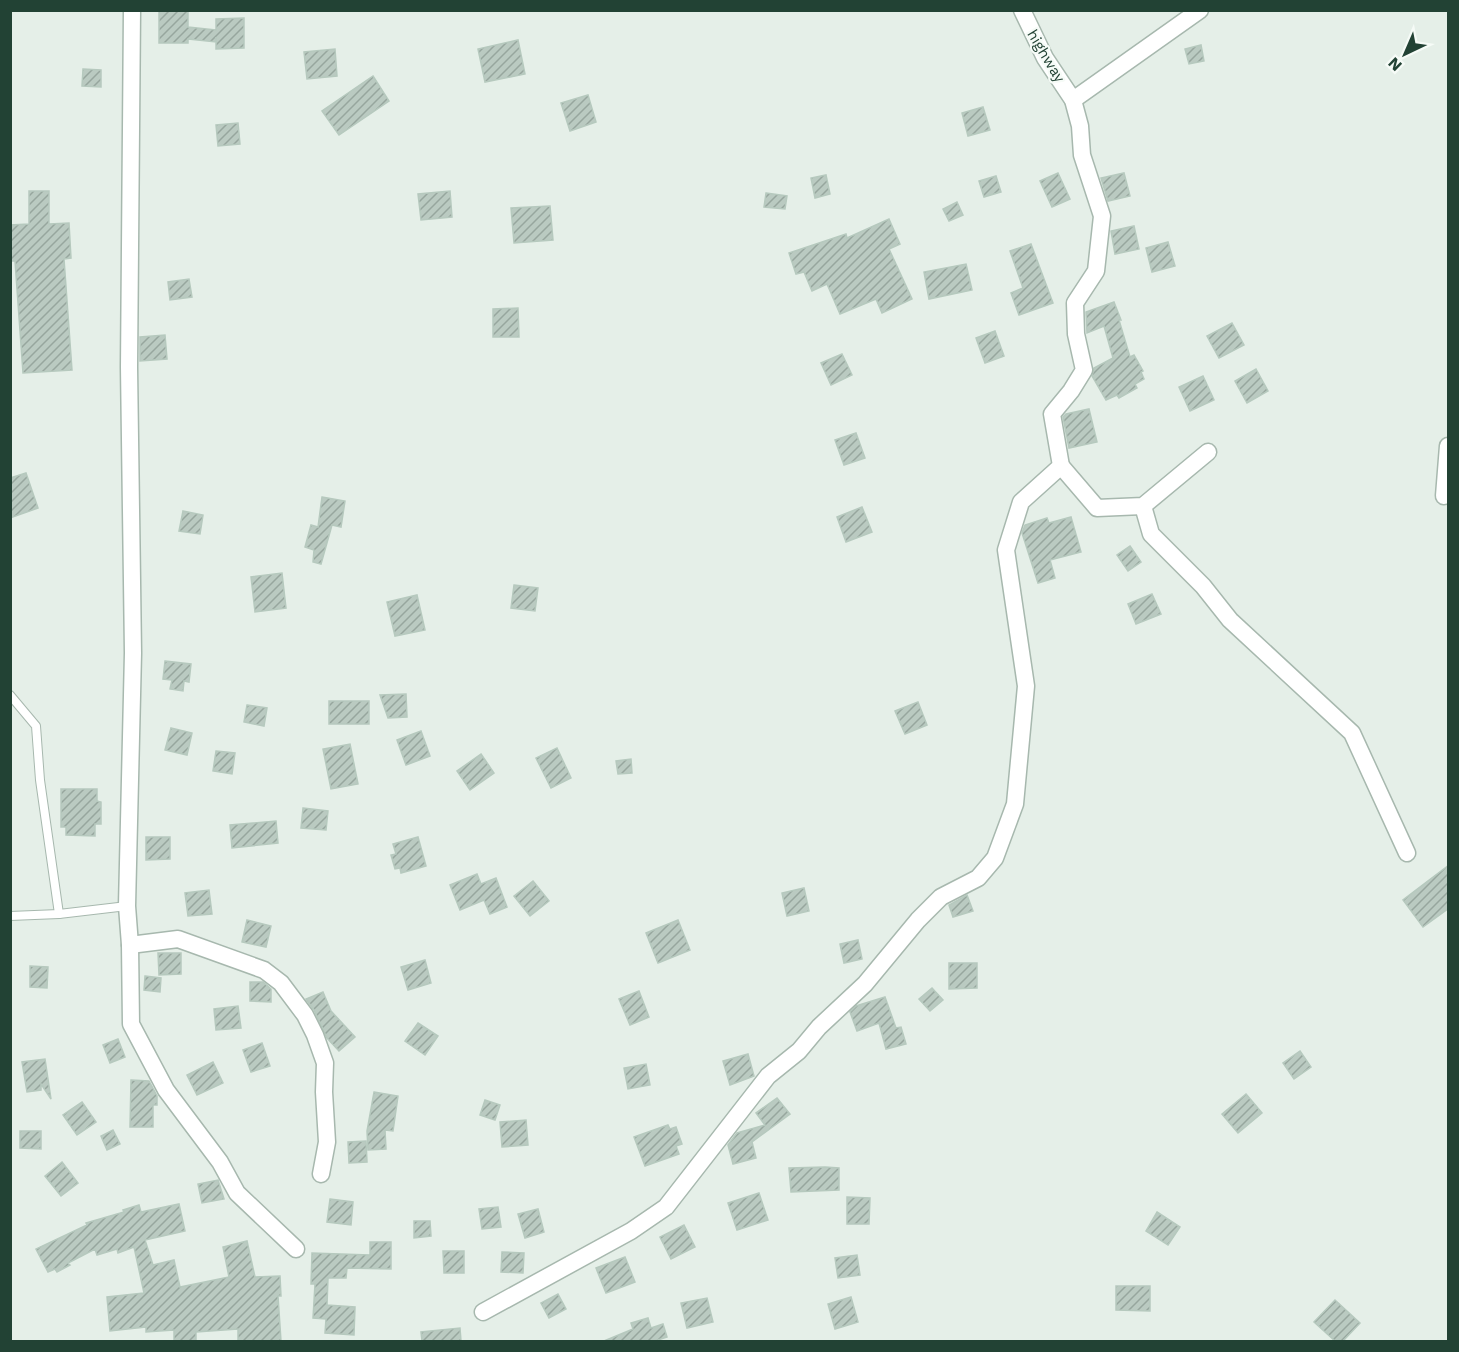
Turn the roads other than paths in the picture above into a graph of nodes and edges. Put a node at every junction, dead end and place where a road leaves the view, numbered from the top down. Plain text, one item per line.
1 (132, 10) edge
2 (1022, 10) edge
3 (1200, 10) edge
4 (1073, 100) junction
5 (1449, 446) edge
6 (1209, 452) dead end
7 (1061, 466) junction
8 (1444, 496) dead end
9 (1143, 506) junction
10 (10, 695) edge
11 (1407, 853) dead end
12 (127, 906) junction
13 (59, 914) junction
14 (10, 916) edge
15 (130, 945) junction
16 (321, 1174) dead end
17 (296, 1249) dead end
18 (483, 1312) dead end

1 - 12 street
2 - 4 street, highway
3 - 4 street
4 - 7 street, highway
5 - 8 street
6 - 9 street
7 - 9 street
7 - 18 street
9 - 11 street
10 - 13 lane
12 - 13 lane
12 - 15 street
13 - 14 lane
15 - 16 street
15 - 17 street

